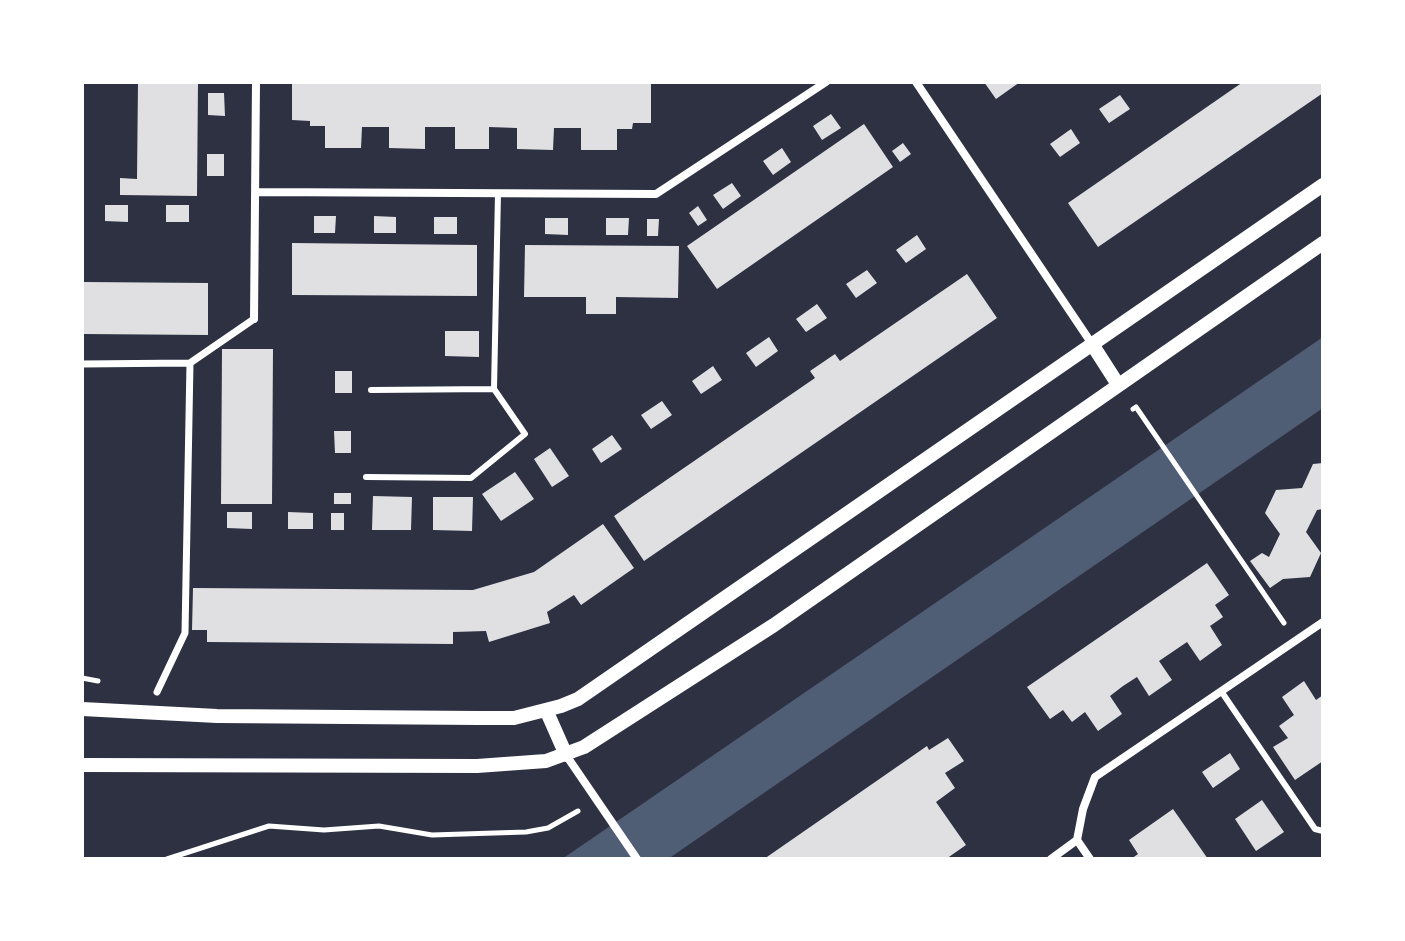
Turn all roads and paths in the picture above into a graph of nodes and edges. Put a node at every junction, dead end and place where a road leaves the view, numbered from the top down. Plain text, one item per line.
1 (256, 82) edge
2 (826, 82) edge
3 (916, 82) edge
4 (1323, 185) edge
5 (256, 192) junction
6 (498, 193) junction
7 (1323, 243) edge
8 (254, 319) joint
9 (1092, 344) junction
10 (190, 363) junction
11 (82, 364) edge
12 (1117, 383) junction
13 (494, 389) junction
14 (371, 390) dead end
15 (1125, 415) dead end
16 (366, 477) dead end
17 (1323, 622) edge
18 (1296, 640) junction
19 (1221, 691) junction
20 (157, 692) dead end
21 (82, 709) edge
22 (547, 712) junction
23 (566, 755) junction
24 (82, 765) edge
25 (596, 801) junction
26 (1323, 831) edge
27 (1077, 840) junction
28 (167, 859) edge
29 (637, 859) edge
30 (1051, 859) edge
31 (1090, 859) edge

1 - 5 street
2 - 6 street
3 - 9 street
4 - 9 street
5 - 6 street
5 - 8 street
6 - 13 lane
7 - 12 street
8 - 10 street
9 - 12 street
9 - 22 street
10 - 11 street
10 - 20 street
12 - 23 street
13 - 14 lane
13 - 16 lane
15 - 18 path
17 - 18 street
18 - 19 street
19 - 26 lane
19 - 27 street
21 - 22 street
22 - 23 street
23 - 24 street
23 - 25 street
25 - 28 path
25 - 29 street
27 - 30 street
27 - 31 street

